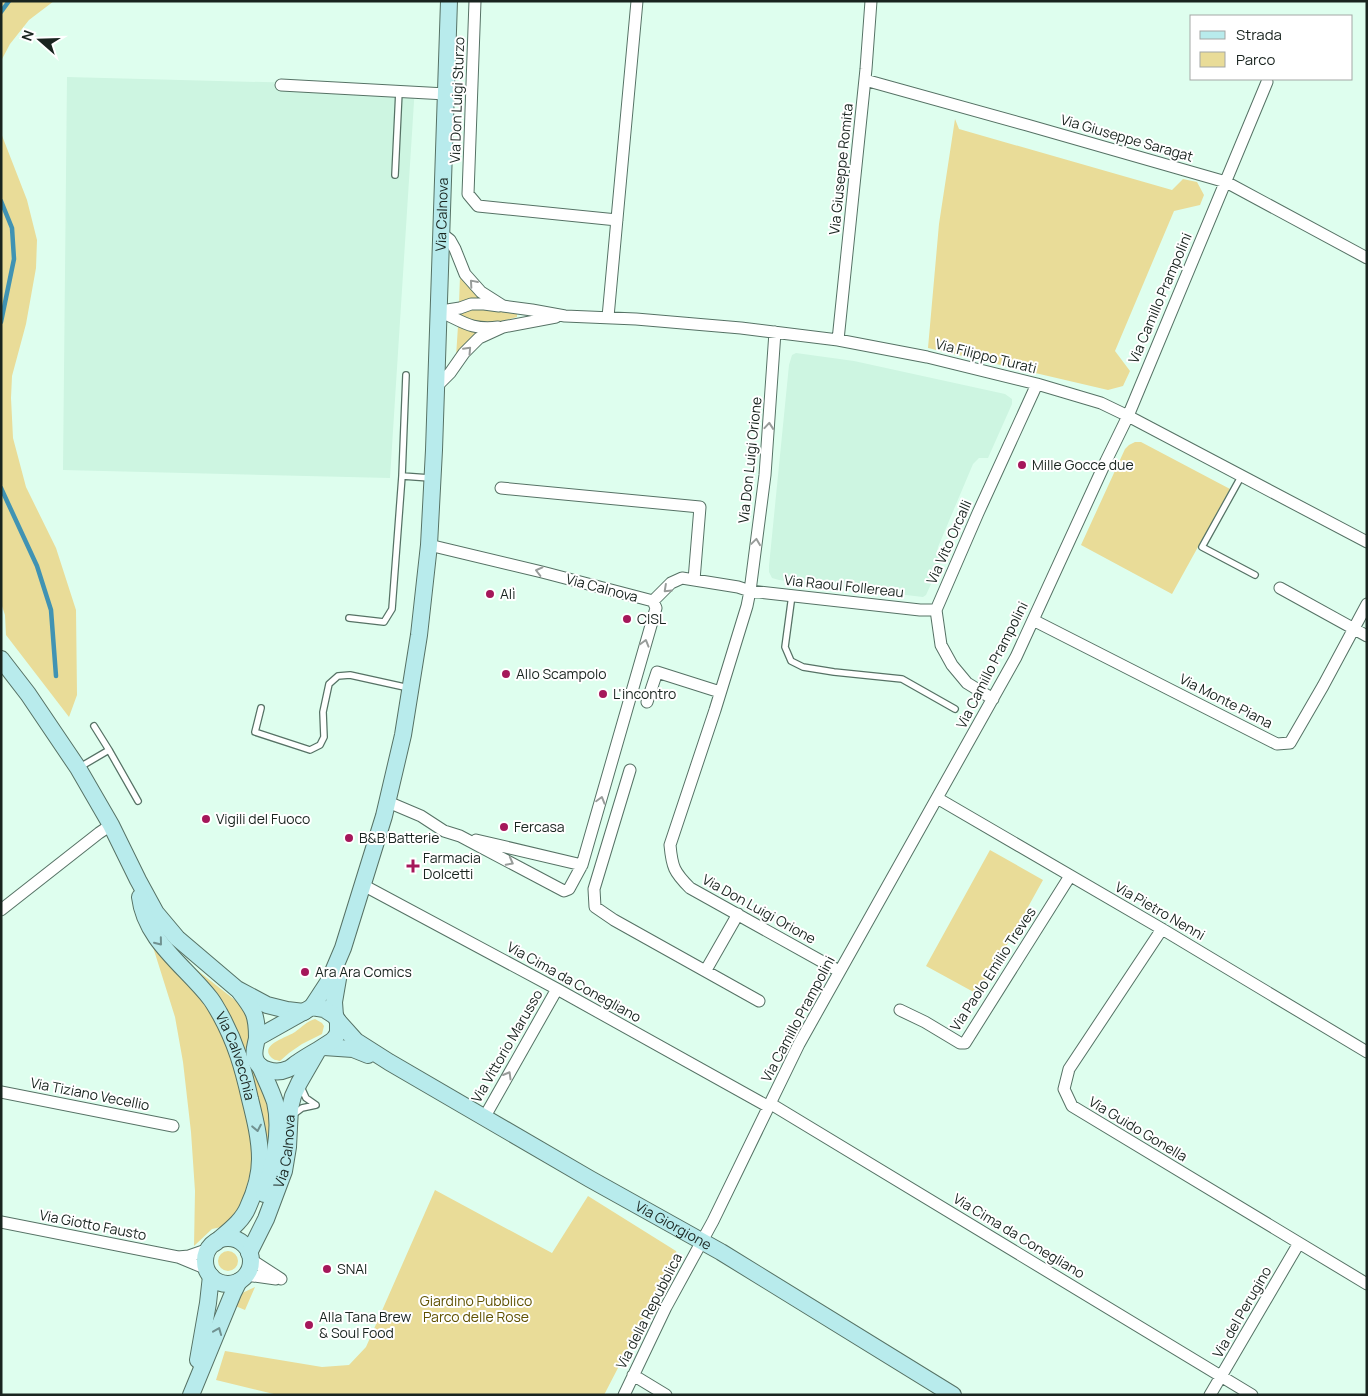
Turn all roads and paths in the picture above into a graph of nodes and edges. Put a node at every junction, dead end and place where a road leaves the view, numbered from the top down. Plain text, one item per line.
1 (449, 1) edge
2 (475, 1) edge
3 (637, 1) edge
4 (871, 1) edge
5 (865, 80) junction
6 (1267, 82) dead end
7 (282, 85) dead end
8 (399, 92) junction
9 (446, 94) junction
10 (395, 175) dead end
11 (1226, 182) junction
12 (617, 220) junction
13 (441, 233) junction
14 (1367, 258) edge
15 (503, 306) junction
16 (438, 311) junction
17 (565, 316) junction
18 (608, 317) junction
19 (503, 327) junction
20 (775, 332) junction
21 (838, 340) junction
22 (406, 375) dead end
23 (1037, 384) junction
24 (436, 387) junction
25 (1128, 416) junction
26 (1242, 475) junction
27 (402, 476) junction
28 (432, 478) junction
29 (501, 488) dead end
30 (1367, 542) edge
31 (429, 545) junction
32 (1255, 575) dead end
33 (694, 580) junction
34 (1280, 588) dead end
35 (750, 591) junction
36 (792, 595) junction
37 (653, 601) junction
38 (1367, 604) edge
39 (936, 610) junction
40 (349, 618) dead end
41 (1033, 620) junction
42 (1353, 628) junction
43 (1367, 636) edge
44 (1, 659) edge
45 (411, 689) junction
46 (720, 692) junction
47 (993, 699) junction
48 (647, 702) dead end
49 (261, 708) dead end
50 (956, 709) dead end
51 (94, 726) dead end
52 (109, 750) junction
53 (78, 768) junction
54 (630, 770) dead end
55 (937, 798) junction
56 (138, 802) dead end
57 (388, 802) junction
58 (111, 825) junction
59 (460, 836) junction
60 (582, 865) junction
61 (1070, 876) junction
62 (138, 880) junction
63 (363, 885) junction
64 (1, 910) edge
65 (738, 914) junction
66 (1162, 929) junction
67 (343, 948) junction
68 (706, 970) junction
69 (839, 971) junction
70 (237, 989) junction
71 (556, 990) junction
72 (759, 1001) dead end
73 (308, 1010) junction
74 (900, 1010) dead end
75 (336, 1018) junction
76 (257, 1038) junction
77 (1365, 1047) edge
78 (321, 1048) junction
79 (389, 1062) junction
80 (260, 1066) junction
81 (300, 1081) junction
82 (1, 1092) edge
83 (770, 1106) junction
84 (290, 1117) junction
85 (484, 1118) junction
86 (174, 1126) dead end
87 (1, 1222) edge
88 (702, 1240) junction
89 (218, 1243) junction
90 (1299, 1243) junction
91 (178, 1257) junction
92 (246, 1267) junction
93 (209, 1273) junction
94 (1367, 1284) edge
95 (633, 1375) junction
96 (1222, 1376) junction
97 (192, 1393) edge
98 (624, 1395) edge
99 (666, 1395) edge
100 (953, 1395) edge
101 (1210, 1395) edge
102 (1252, 1395) edge

1 - 9 main road, Via Calnova
2 - 12 street, Via Don Luigi Sturzo
3 - 12 street
4 - 5 street, Via Giuseppe Romita
5 - 11 street, Via Giuseppe Saragat
5 - 21 street, Via Giuseppe Romita
6 - 11 street, Via Camillo Prampolini
7 - 8 street
8 - 9 street
8 - 10 lane
9 - 13 main road, Via Calnova
11 - 14 street, Via Giuseppe Saragat
11 - 25 street, Via Camillo Prampolini
12 - 18 street
15 -> 13 street, Via Filippo Turati
13 - 16 main road, Via Calnova
15 - 16 street, Via Filippo Turati
15 - 17 street, Via Filippo Turati
16 - 19 street, Via Filippo Turati
16 - 24 main road, Via Calnova
17 - 18 street, Via Filippo Turati
17 - 19 street, Via Filippo Turati
18 - 20 street, Via Filippo Turati
24 -> 19 street, Via Filippo Turati
20 - 21 street, Via Filippo Turati
35 -> 20 street, Via Don Luigi Orione
21 - 23 street, Via Filippo Turati
22 - 27 lane
23 - 25 street, Via Filippo Turati
23 - 39 street, Via Vito Orcalli
24 - 28 main road, Via Calnova
25 - 26 street, Via Filippo Turati
25 - 41 street, Via Camillo Prampolini
26 - 30 street, Via Filippo Turati
26 - 32 lane
27 - 28 lane
27 - 40 lane
28 - 31 main road, Via Calnova
29 - 33 street
37 -> 31 street, Via Calnova
31 - 45 main road, Via Calnova
33 - 35 street
33 -> 37 street
34 - 42 street
35 - 36 street, Via Raoul Follereau
35 - 46 street, Via Don Luigi Orione
36 - 39 street, Via Raoul Follereau
36 - 50 lane
60 -> 37 street, Via Calnova
38 - 42 street, Via Monte Piana
39 - 47 street
41 - 42 street, Via Monte Piana
41 - 47 street, Via Camillo Prampolini
42 - 43 street
44 - 53 main road, Via Calvecchia
45 - 49 lane
45 - 57 main road, Via Calnova
46 - 48 street
46 - 65 street, Via Don Luigi Orione
47 - 55 street, Via Camillo Prampolini
51 - 52 lane
52 - 53 lane
52 - 56 lane
53 - 58 main road, Via Calvecchia
54 - 68 street
55 - 61 street, Via Pietro Nenni
55 - 69 street, Via Camillo Prampolini
57 - 59 street, Via Calnova
57 - 63 main road, Via Calnova
58 - 62 main road, Via Calvecchia
58 - 64 street
59 - 60 street, Via Calnova
59 -> 60 street, Via Calnova
61 - 66 street, Via Pietro Nenni
61 - 74 street, Via Paolo Emilio Treves
62 - 70 main road, Via Calvecchia
62 -> 89 main road, Via Calvecchia
63 - 67 main road, Via Calnova
63 - 71 street, Via Cima da Conegliano
65 - 68 street
65 - 69 street, Via Don Luigi Orione
66 - 77 street, Via Pietro Nenni
66 - 90 street, Via Guido Gonella
67 - 73 main road, Via Calnova
67 - 75 main road, Via Calnova
68 - 72 street
69 - 83 street, Via Camillo Prampolini
70 - 73 main road, Via Calvecchia
70 - 76 main road, Via Calvecchia
71 - 83 street, Via Cima da Conegliano
85 -> 71 street, Via Vittorio Marusso
73 - 75 main road, Via Calvecchia
73 - 76 main road
75 - 78 main road
75 - 79 main road, Via Giorgione
76 - 80 main road, Via Calvecchia
78 - 79 main road, Via Giorgione
78 - 80 main road
78 - 81 main road, Via Calnova
79 - 85 main road, Via Giorgione
80 - 89 main road, Via Calnova
81 - 84 main road, Via Calnova
81 - 84 lane
82 - 86 street, Via Tiziano Vecellio
83 - 88 street, Via Camillo Prampolini
83 - 96 street, Via Cima da Conegliano
84 - 92 main road, Via Calnova
85 - 88 main road, Via Giorgione
87 - 91 street, Via Giotto Fausto
88 - 95 street, Via della Repubblica
88 - 100 main road, Via Giorgione
89 - 91 street
89 - 92 main road
89 - 93 main road
90 - 94 street, Via Guido Gonella
90 - 96 street, Via del Perugino
91 - 93 street
92 - 93 main road
97 -> 92 main road, Via Calnova
93 - 97 main road
95 - 98 street, Via della Repubblica
95 - 99 street
96 - 101 street, Via del Perugino
96 - 102 street, Via Cima da Conegliano

